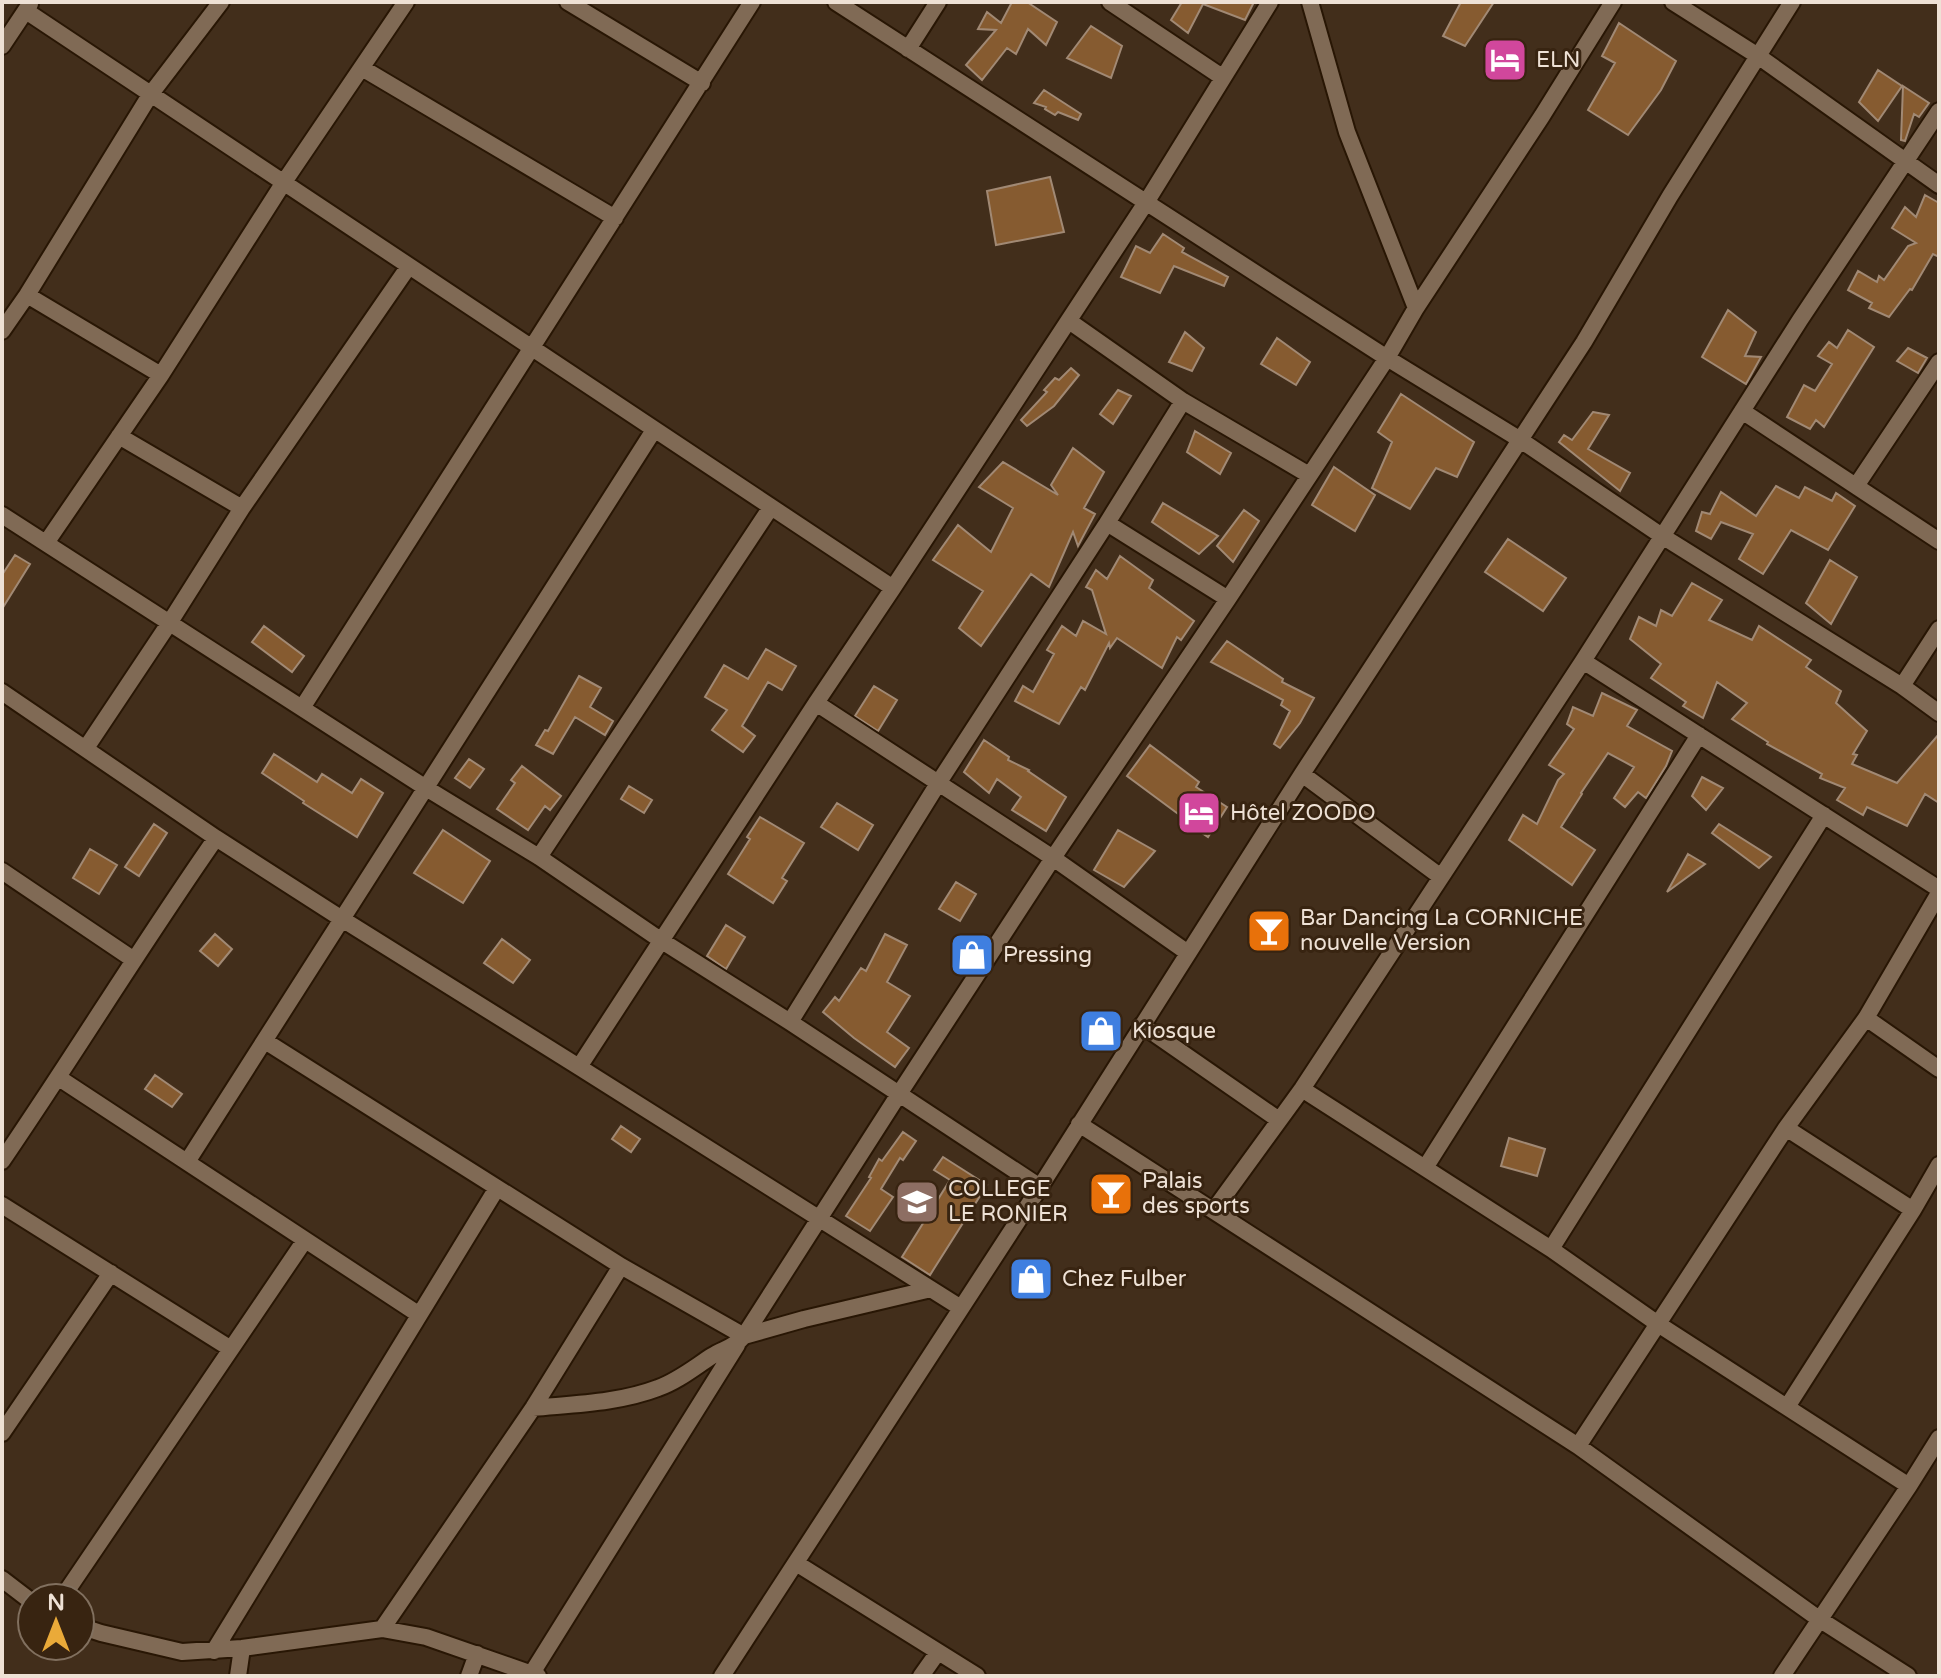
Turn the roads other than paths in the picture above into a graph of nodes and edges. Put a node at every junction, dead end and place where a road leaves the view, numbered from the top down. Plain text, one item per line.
1 (221, 2) edge
2 (406, 2) edge
3 (568, 2) edge
4 (752, 2) edge
5 (836, 2) edge
6 (938, 2) edge
7 (1110, 2) edge
8 (1270, 2) edge
9 (1310, 2) edge
10 (1613, 2) edge
11 (1673, 2) edge
12 (1792, 2) edge
13 (29, 6) edge
14 (2, 46) edge
15 (908, 49) junction
16 (1758, 56) junction
17 (362, 68) junction
18 (1222, 77) junction
19 (702, 83) junction
20 (150, 95) junction
21 (1939, 111) edge
22 (1904, 162) junction
23 (284, 182) junction
24 (1939, 185) edge
25 (1147, 201) junction
26 (615, 218) junction
27 (409, 266) junction
28 (27, 295) junction
29 (1416, 308) junction
30 (1069, 321) junction
31 (2, 331) edge
32 (531, 348) junction
33 (1387, 358) junction
34 (1939, 362) edge
35 (161, 375) junction
36 (1183, 401) junction
37 (1742, 411) junction
38 (654, 430) junction
39 (119, 436) junction
40 (1519, 439) junction
41 (1309, 475) junction
42 (1856, 486) junction
43 (771, 507) junction
44 (242, 508) junction
45 (2, 515) edge
46 (1107, 523) junction
47 (1662, 536) junction
48 (1939, 541) edge
49 (46, 543) junction
50 (893, 588) junction
51 (1228, 599) junction
52 (170, 622) junction
53 (1939, 629) edge
54 (1583, 661) junction
55 (1902, 686) junction
56 (2, 692) edge
57 (816, 703) junction
58 (302, 708) junction
59 (1939, 713) edge
60 (1699, 735) junction
61 (86, 748) junction
62 (1302, 774) junction
63 (939, 782) junction
64 (426, 788) junction
65 (1824, 815) junction
66 (216, 838) junction
67 (539, 857) junction
68 (1053, 858) junction
69 (2, 871) edge
70 (1441, 877) junction
71 (1939, 891) edge
72 (342, 919) junction
73 (662, 941) junction
74 (1188, 953) junction
75 (134, 960) junction
76 (1866, 1018) junction
77 (790, 1022) junction
78 (1142, 1025) junction
79 (265, 1041) junction
80 (579, 1067) junction
81 (1939, 1069) edge
82 (59, 1078) junction
83 (1302, 1089) junction
84 (899, 1094) junction
85 (1279, 1120) junction
86 (1079, 1124) junction
87 (1786, 1128) junction
88 (2, 1161) edge
89 (187, 1162) junction
90 (1939, 1165) edge
91 (1425, 1168) junction
92 (1040, 1187) junction
93 (497, 1188) junction
94 (2, 1205) edge
95 (1214, 1210) junction
96 (1913, 1210) junction
97 (820, 1219) junction
98 (305, 1240) junction
99 (1551, 1249) junction
100 (621, 1266) junction
101 (111, 1273) junction
102 (931, 1289) junction
103 (961, 1308) junction
104 (418, 1314) junction
105 (1658, 1324) junction
106 (740, 1340) junction
107 (231, 1349) junction
108 (1787, 1407) junction
109 (533, 1408) junction
110 (2, 1433) edge
111 (1938, 1440) edge
112 (1578, 1446) junction
113 (1909, 1486) junction
114 (796, 1563) junction
115 (73, 1582) edge
116 (1819, 1619) junction
117 (382, 1629) junction
118 (96, 1631) edge
119 (242, 1648) junction
120 (214, 1651) junction
121 (938, 1652) junction
122 (477, 1654) junction
123 (535, 1675) edge
124 (238, 1676) edge
125 (469, 1676) edge
126 (722, 1676) edge
127 (921, 1676) edge
128 (977, 1676) edge
129 (1782, 1676) edge
130 (1908, 1676) edge

1 - 20 street
2 - 17 street
3 - 19 street
4 - 19 street
5 - 15 street
6 - 15 street
7 - 18 street
8 - 18 street
9 - 29 street
10 - 29 street
11 - 16 street
12 - 16 street
13 - 14 street
13 - 20 street
15 - 25 street
16 - 22 street
16 - 40 street
17 - 23 street
17 - 26 street
18 - 25 street
19 - 26 street
20 - 23 street
20 - 28 street
21 - 22 street
22 - 24 street
22 - 37 street
23 - 27 street
23 - 35 street
25 - 30 street
25 - 33 street
26 - 32 street
27 - 32 street
27 - 44 street
28 - 31 street
28 - 35 street
29 - 33 street
30 - 36 street
30 - 50 street
32 - 38 street
32 - 58 street
33 - 40 street
33 - 41 street
34 - 42 street
35 - 39 street
36 - 41 street
36 - 46 street
37 - 42 street
37 - 47 street
38 - 43 street
38 - 64 street
39 - 44 street
39 - 49 street
40 - 47 street
40 - 62 street
41 - 51 street
42 - 48 street
43 - 50 street
43 - 67 street
44 - 52 street
45 - 49 street
46 - 51 street
46 - 63 street
47 - 54 street
47 - 55 street
49 - 52 street
50 - 57 street
51 - 68 street
52 - 58 street
52 - 61 street
53 - 55 street
54 - 60 street
54 - 70 street
55 - 59 street
56 - 61 street
57 - 63 street
57 - 73 street
58 - 64 street
60 - 65 street
60 - 91 street
61 - 66 street
62 - 70 street
62 - 74 street
63 - 68 street
63 - 77 street
64 - 67 street
64 - 72 street
65 - 71 street
65 - 99 street
66 - 72 street
66 - 75 street
67 - 73 street
68 - 74 street
68 - 84 street
69 - 75 street
70 - 83 street
71 - 76 street
72 - 79 street
72 - 80 street
73 - 77 street
73 - 80 street
74 - 78 street
75 - 82 street
76 - 81 street
76 - 87 street
77 - 84 street
78 - 85 street
78 - 86 street
79 - 89 street
79 - 93 street
80 - 97 street
82 - 88 street
82 - 89 street
83 - 85 street
83 - 91 street
84 - 92 street
84 - 97 street
85 - 95 street
86 - 92 street
86 - 95 street
87 - 96 street
87 - 105 street
89 - 98 street
90 - 96 street
91 - 99 street
92 - 103 street
93 - 100 street
93 - 104 street
94 - 101 street
95 - 112 street
96 - 108 street
97 - 102 street
97 - 106 street
98 - 104 street
98 - 107 street
99 - 105 street
100 - 106 street
100 - 109 street
101 - 107 street
101 - 110 street
102 - 103 street
102 - 106 street
103 - 114 street
104 - 120 street
105 - 108 street
105 - 112 street
106 - 109 street
106 - 123 street
107 - 115 street
108 - 113 street
109 - 117 street
111 - 113 street
112 - 116 street
113 - 116 street
114 - 121 street
114 - 126 street
116 - 129 street
116 - 130 street
117 - 119 street
117 - 122 street
118 - 120 street
119 - 120 street
119 - 124 street
121 - 127 street
121 - 128 street
122 - 123 street
122 - 125 street

